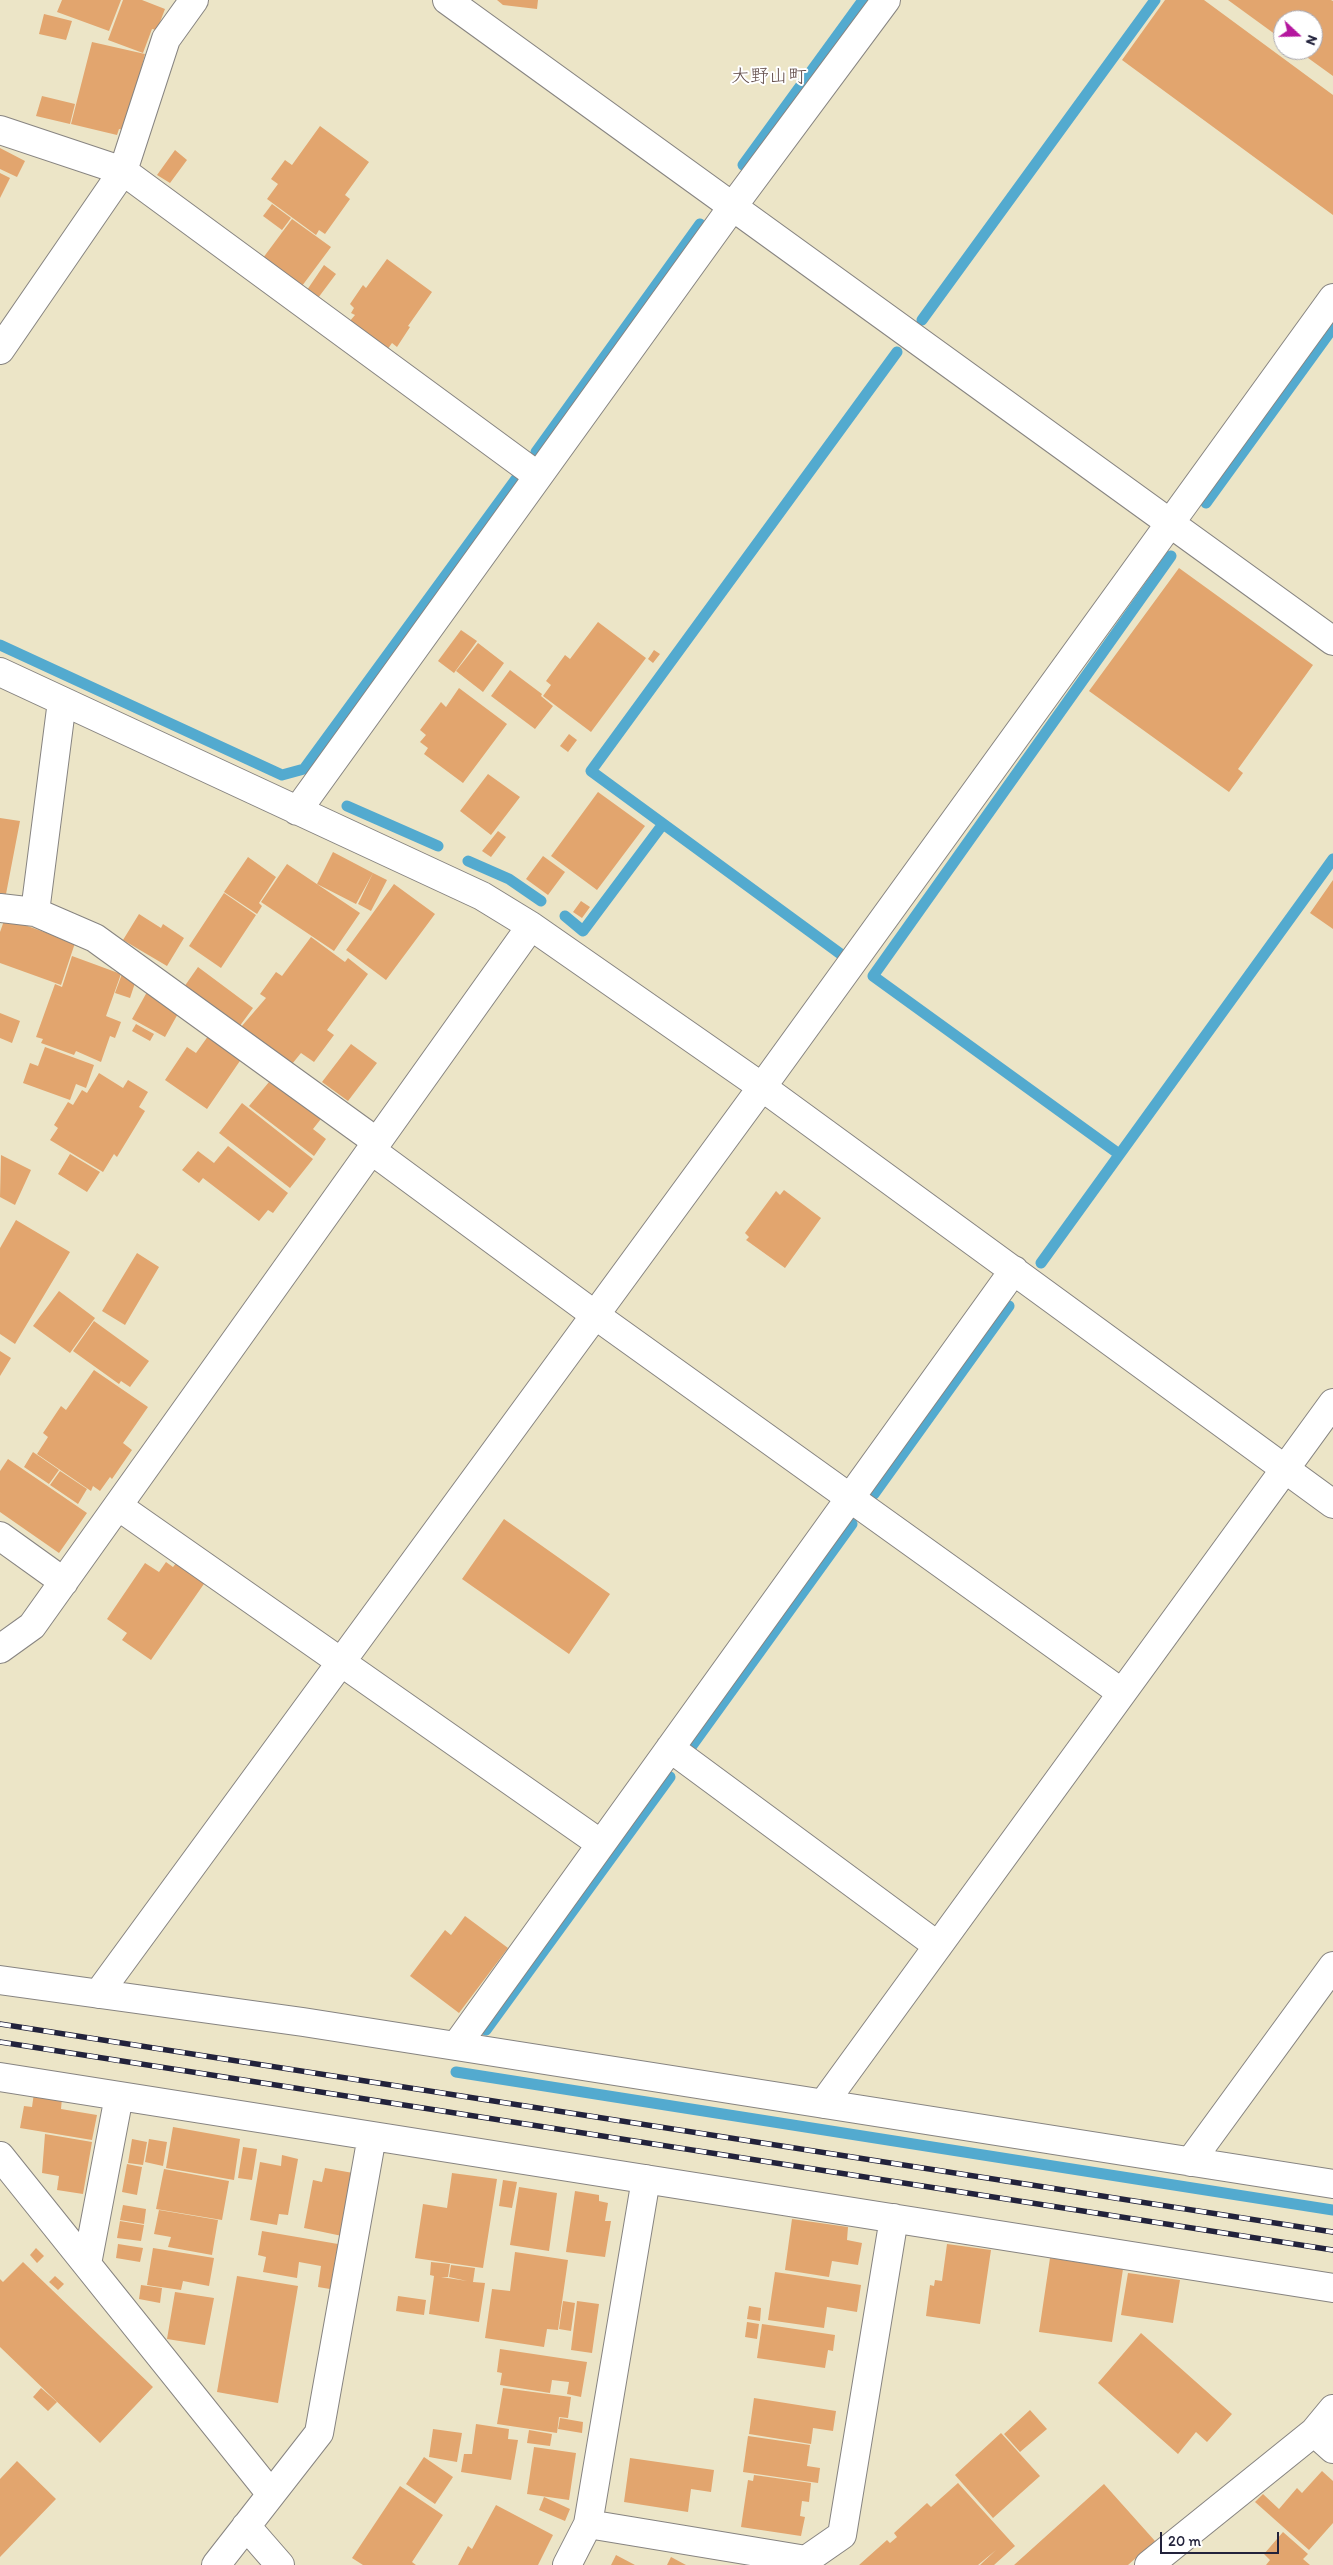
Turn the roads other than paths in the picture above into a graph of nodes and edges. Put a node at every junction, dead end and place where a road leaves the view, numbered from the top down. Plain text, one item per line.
1 (194, 0) edge
2 (447, 0) edge
3 (886, 0) edge
4 (0, 130) edge
5 (123, 171) junction
6 (733, 206) junction
7 (1333, 298) edge
8 (0, 350) edge
9 (538, 476) junction
10 (1170, 523) junction
11 (1333, 641) edge
12 (0, 672) edge
13 (62, 701) junction
14 (297, 811) junction
15 (0, 908) edge
16 (34, 912) junction
17 (531, 926) junction
18 (762, 1087) junction
19 (374, 1146) junction
20 (1014, 1270) junction
21 (595, 1315) junction
22 (1333, 1403) edge
23 (1285, 1469) junction
24 (851, 1496) junction
25 (1333, 1504) edge
26 (118, 1506) junction
27 (0, 1536) edge
28 (64, 1582) junction
29 (0, 1649) edge
30 (342, 1661) junction
31 (1122, 1694) junction
32 (670, 1748) junction
33 (601, 1844) junction
34 (938, 1946) junction
35 (1333, 1966) edge
36 (0, 1980) edge
37 (98, 1994) junction
38 (456, 2046) junction
39 (0, 2077) edge
40 (119, 2096) junction
41 (823, 2104) junction
42 (372, 2136) junction
43 (0, 2156) edge
44 (1190, 2162) junction
45 (646, 2179) junction
46 (1333, 2184) edge
47 (894, 2218) junction
48 (86, 2264) junction
49 (1333, 2288) edge
50 (1333, 2409) edge
51 (1323, 2441) edge
52 (271, 2494) junction
53 (588, 2524) junction
54 (246, 2526) junction
55 (216, 2565) edge
56 (280, 2565) edge
57 (567, 2565) edge
58 (1149, 2565) edge

1 - 5 street
2 - 6 street
3 - 6 street
4 - 5 street
5 - 8 street
5 - 9 street
6 - 9 street
6 - 10 street
7 - 10 street
9 - 14 street
10 - 11 street
10 - 18 street
12 - 13 street
13 - 14 street
13 - 16 street
14 - 17 street
15 - 16 street
16 - 19 street
17 - 18 street
17 - 19 street
18 - 20 street
18 - 21 street
19 - 21 street
19 - 26 street
20 - 23 street
20 - 24 street
21 - 24 street
21 - 30 street
22 - 23 street
23 - 25 street
23 - 31 street
24 - 31 street
24 - 32 street
26 - 28 street
26 - 30 street
27 - 28 street
28 - 29 street
30 - 33 street
30 - 37 street
31 - 34 street
32 - 33 street
32 - 34 street
33 - 38 street
34 - 41 street
35 - 44 street
36 - 37 street
37 - 38 street
38 - 41 street
39 - 40 street
40 - 42 street
40 - 48 street
41 - 44 street
42 - 45 street
42 - 52 street
43 - 48 street
44 - 46 street
45 - 47 street
45 - 53 street
47 - 49 street
47 - 53 street
48 - 52 street
50 - 51 street
51 - 58 street
52 - 54 street
53 - 57 street
54 - 55 street
54 - 56 street

